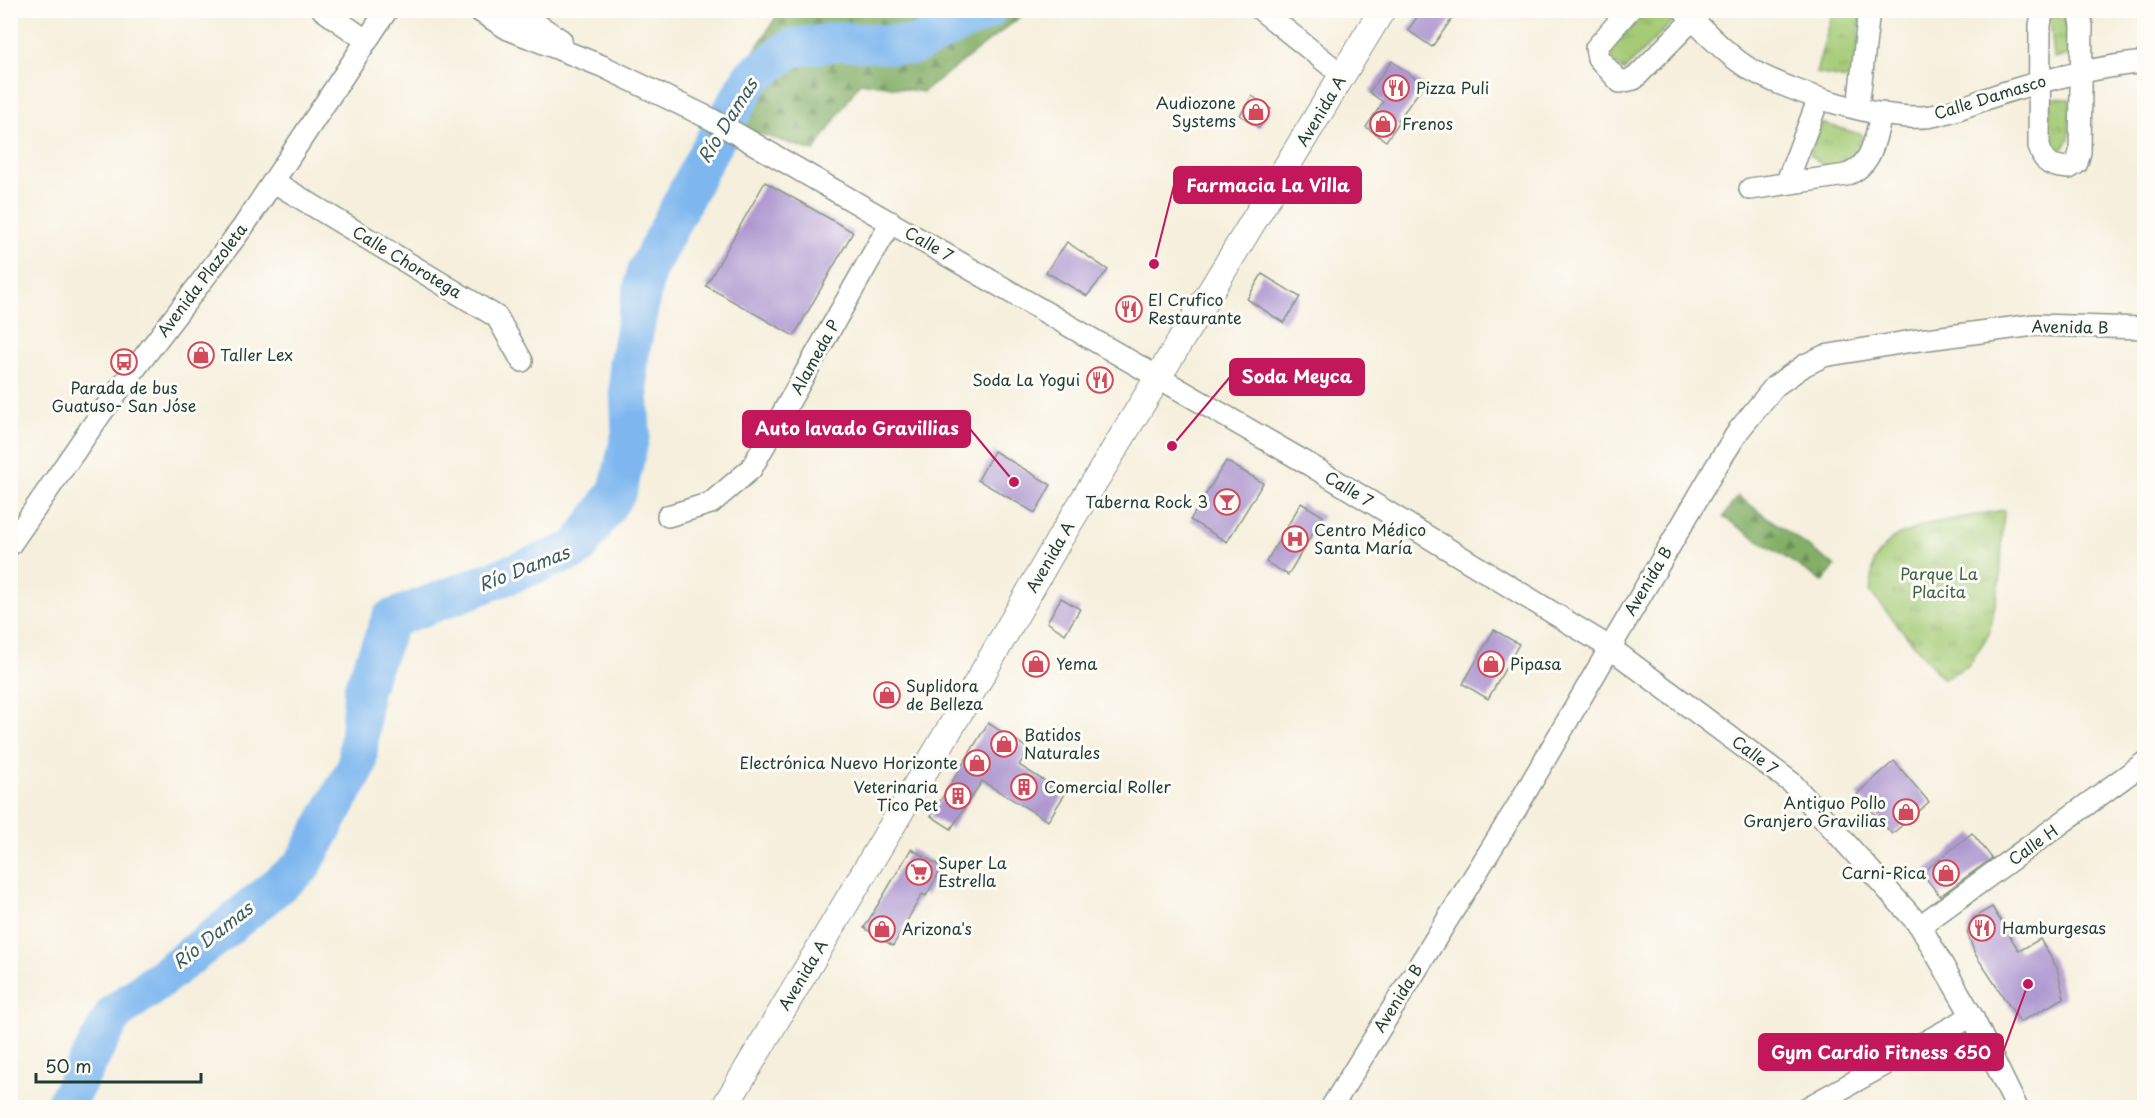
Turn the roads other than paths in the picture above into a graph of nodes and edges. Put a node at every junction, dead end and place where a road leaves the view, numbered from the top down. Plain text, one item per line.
1 (323, 10) edge
2 (387, 10) edge
3 (478, 10) edge
4 (515, 10) edge
5 (1261, 10) edge
6 (1382, 10) edge
7 (1629, 10) edge
8 (1869, 10) edge
9 (2046, 10) edge
10 (2075, 10) edge
11 (1689, 15) edge
12 (367, 41) junction
13 (2145, 62) edge
14 (602, 66) junction
15 (2082, 72) junction
16 (1342, 75) junction
17 (2040, 82) junction
18 (1819, 98) junction
19 (1858, 108) junction
20 (1882, 112) junction
21 (274, 182) junction
22 (1786, 184) junction
23 (1750, 189) dead end
24 (891, 222) junction
25 (2145, 328) edge
26 (522, 361) dead end
27 (1159, 377) junction
28 (668, 516) dead end
29 (10, 545) edge
30 (1609, 647) junction
31 (2145, 762) edge
32 (1920, 926) junction
33 (1972, 1016) junction
34 (724, 1107) edge
35 (1331, 1107) edge
36 (1807, 1107) edge
37 (2017, 1107) edge

1 - 12 street
2 - 12 street, Avenida Plazoleta
3 - 14 street, Calle 7
4 - 14 street, Calle 7
5 - 16 street
6 - 16 street, Avenida A
7 - 11 street
8 - 19 street
9 - 17 street
10 - 15 street
11 - 18 street, Calle Damasco
12 - 21 street, Avenida Plazoleta
13 - 15 street, Calle Damasco
14 - 24 street, Calle 7
15 - 17 street, Calle Damasco
15 - 17 street
16 - 27 street, Avenida A
17 - 20 street, Calle Damasco
18 - 19 street, Calle Damasco
18 - 22 street
19 - 20 street, Calle Damasco
20 - 22 street
21 - 26 street, Calle Chorotega
21 - 29 street, Avenida Plazoleta
22 - 23 street
24 - 27 street, Calle 7
24 - 28 street, Alameda P
25 - 30 street, Avenida B
27 - 30 street, Calle 7
27 - 34 street, Avenida A
30 - 32 street, Calle 7
30 - 35 street, Avenida B
31 - 32 street, Calle H
32 - 33 street, Calle 7
33 - 36 street
33 - 37 street, Calle 7

